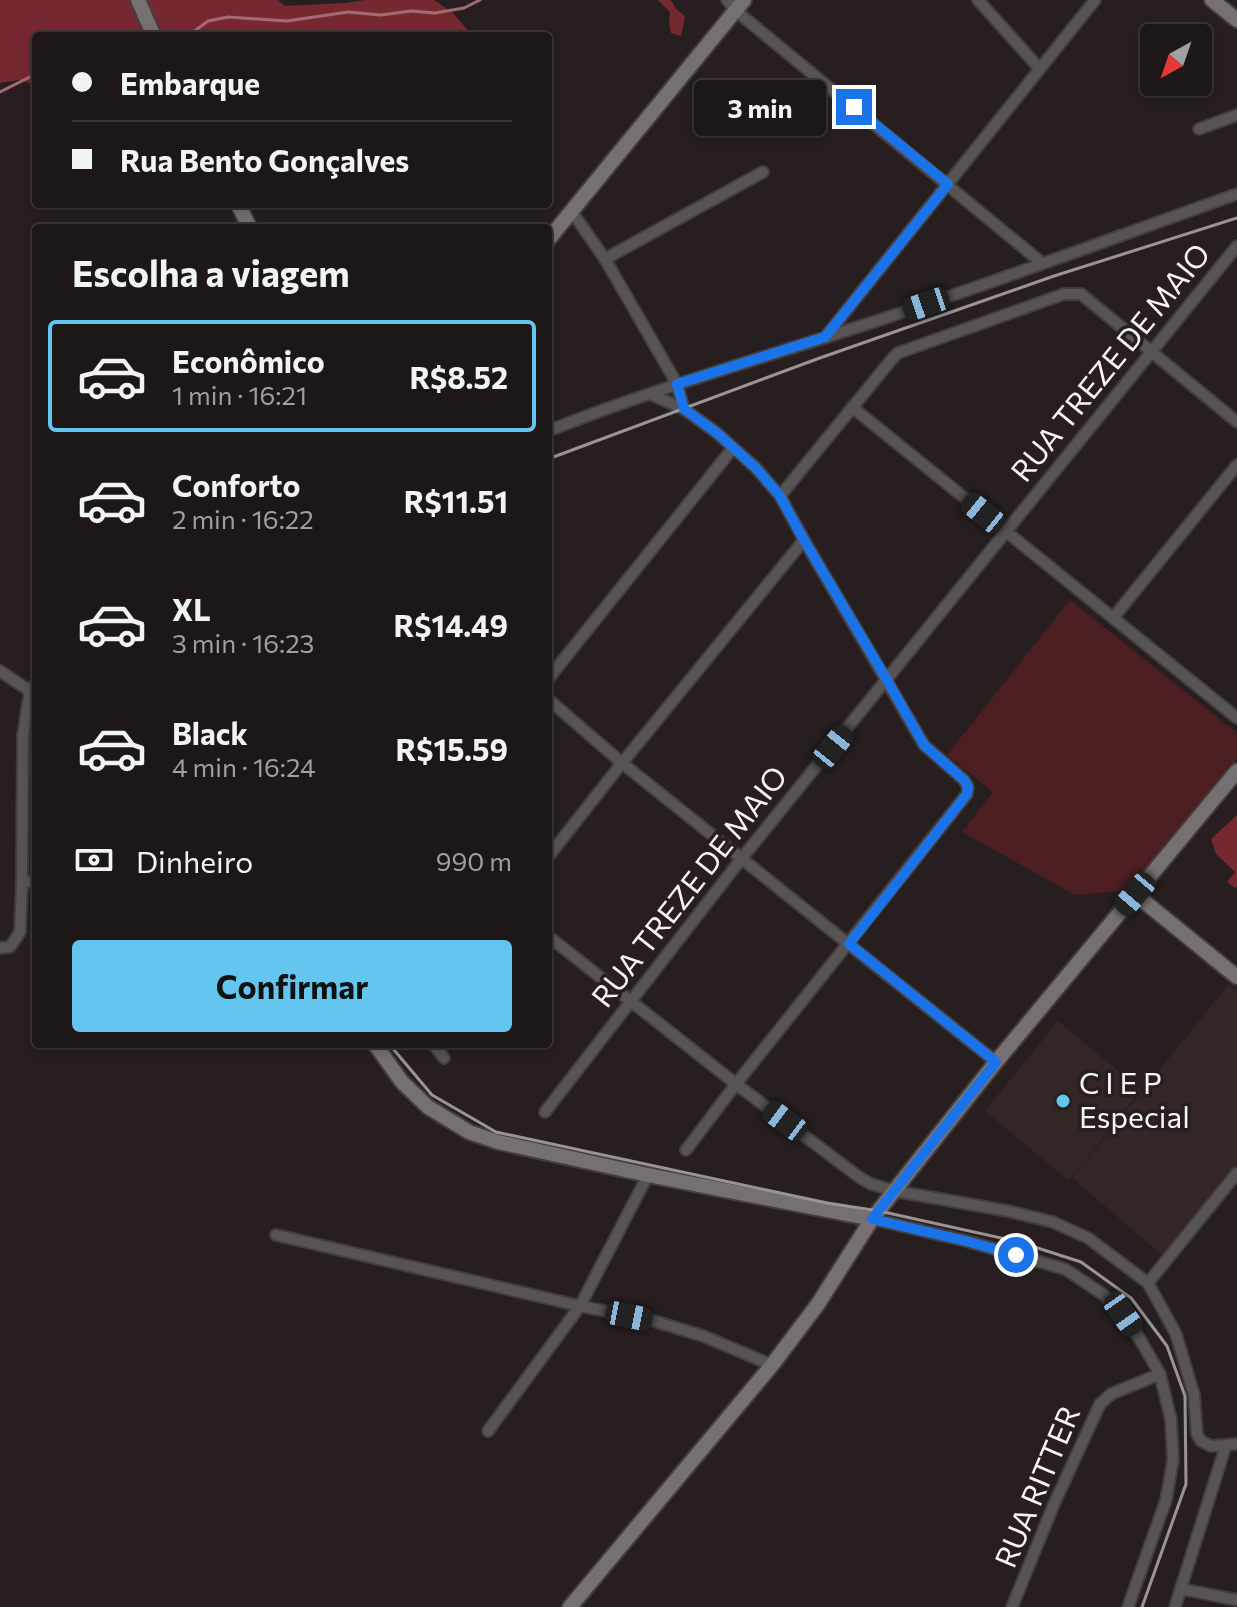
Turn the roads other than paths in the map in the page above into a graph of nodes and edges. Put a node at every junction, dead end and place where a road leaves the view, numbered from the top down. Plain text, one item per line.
1 (138, 0) edge
2 (978, 0) edge
3 (1095, 0) edge
4 (1212, 0) edge
5 (735, 3) edge
6 (1237, 20) edge
7 (152, 32) edge
8 (1039, 68) junction
9 (1237, 115) edge
10 (1199, 129) dead end
11 (763, 172) dead end
12 (948, 184) junction
13 (1237, 194) edge
14 (572, 212) junction
15 (552, 235) edge
16 (1237, 246) edge
17 (605, 259) junction
18 (1042, 263) junction
19 (825, 337) junction
20 (1151, 351) junction
21 (677, 384) junction
22 (650, 394) junction
23 (852, 407) junction
24 (684, 409) junction
25 (1237, 422) edge
26 (552, 430) edge
27 (733, 448) junction
28 (1237, 465) edge
29 (780, 496) junction
30 (1005, 531) junction
31 (804, 540) junction
32 (1113, 618) junction
33 (0, 671) edge
34 (552, 674) edge
35 (887, 680) junction
36 (32, 687) edge
37 (32, 692) edge
38 (552, 702) edge
39 (1237, 718) edge
40 (622, 763) junction
41 (1237, 771) edge
42 (552, 852) edge
43 (742, 858) junction
44 (32, 882) edge
45 (22, 883) junction
46 (1135, 894) junction
47 (552, 939) edge
48 (849, 944) junction
49 (0, 948) edge
50 (1237, 977) edge
51 (631, 1000) junction
52 (378, 1048) edge
53 (436, 1048) edge
54 (444, 1058) dead end
55 (996, 1062) junction
56 (736, 1084) junction
57 (545, 1112) dead end
58 (686, 1150) dead end
59 (1237, 1173) edge
60 (648, 1175) junction
61 (895, 1191) junction
62 (872, 1219) junction
63 (276, 1235) dead end
64 (1148, 1283) junction
65 (580, 1306) junction
66 (772, 1365) junction
67 (1160, 1374) junction
68 (488, 1431) dead end
69 (1232, 1444) edge
70 (1182, 1589) junction
71 (1237, 1600) edge
72 (570, 1607) edge
73 (1012, 1607) edge
74 (1128, 1607) edge
75 (1175, 1607) edge

1 - 7 street
2 - 8 street
3 - 8 street
4 - 6 street
5 - 12 street
5 - 14 street
8 - 12 street
9 - 10 street
11 - 17 street
12 - 18 street
12 - 19 street
13 - 18 street
14 - 15 street
14 - 17 street
16 - 20 street, RUA TREZE DE MAIO
17 - 21 street
18 - 19 street
19 - 21 street
20 - 23 street
20 - 25 street
20 - 30 street, RUA TREZE DE MAIO
21 - 22 street
21 - 24 street
22 - 24 street
22 - 26 street
23 - 29 street
23 - 30 street
24 - 27 street
27 - 29 street
27 - 34 street
28 - 32 street
29 - 31 street
30 - 32 street
30 - 35 street, RUA TREZE DE MAIO
31 - 35 street
31 - 40 street
32 - 39 street
33 - 36 street
35 - 43 street, RUA TREZE DE MAIO
35 - 48 street
37 - 45 street
38 - 40 street
40 - 42 street
40 - 43 street
41 - 46 street
43 - 48 street
43 - 51 street, RUA TREZE DE MAIO
44 - 45 street
45 - 49 street
46 - 50 street
46 - 55 street
47 - 51 street
48 - 55 street
48 - 56 street
51 - 56 street
51 - 57 street, RUA TREZE DE MAIO
52 - 60 street
53 - 54 street
55 - 61 street
56 - 58 street
56 - 61 street
59 - 64 street
60 - 62 street
60 - 65 street
61 - 62 street
61 - 64 street
62 - 66 street
62 - 67 street
63 - 65 street
64 - 69 street
65 - 66 street
65 - 68 street
66 - 72 street
67 - 73 street, RUA RITTER
67 - 74 street
69 - 70 street
70 - 71 street
70 - 75 street

